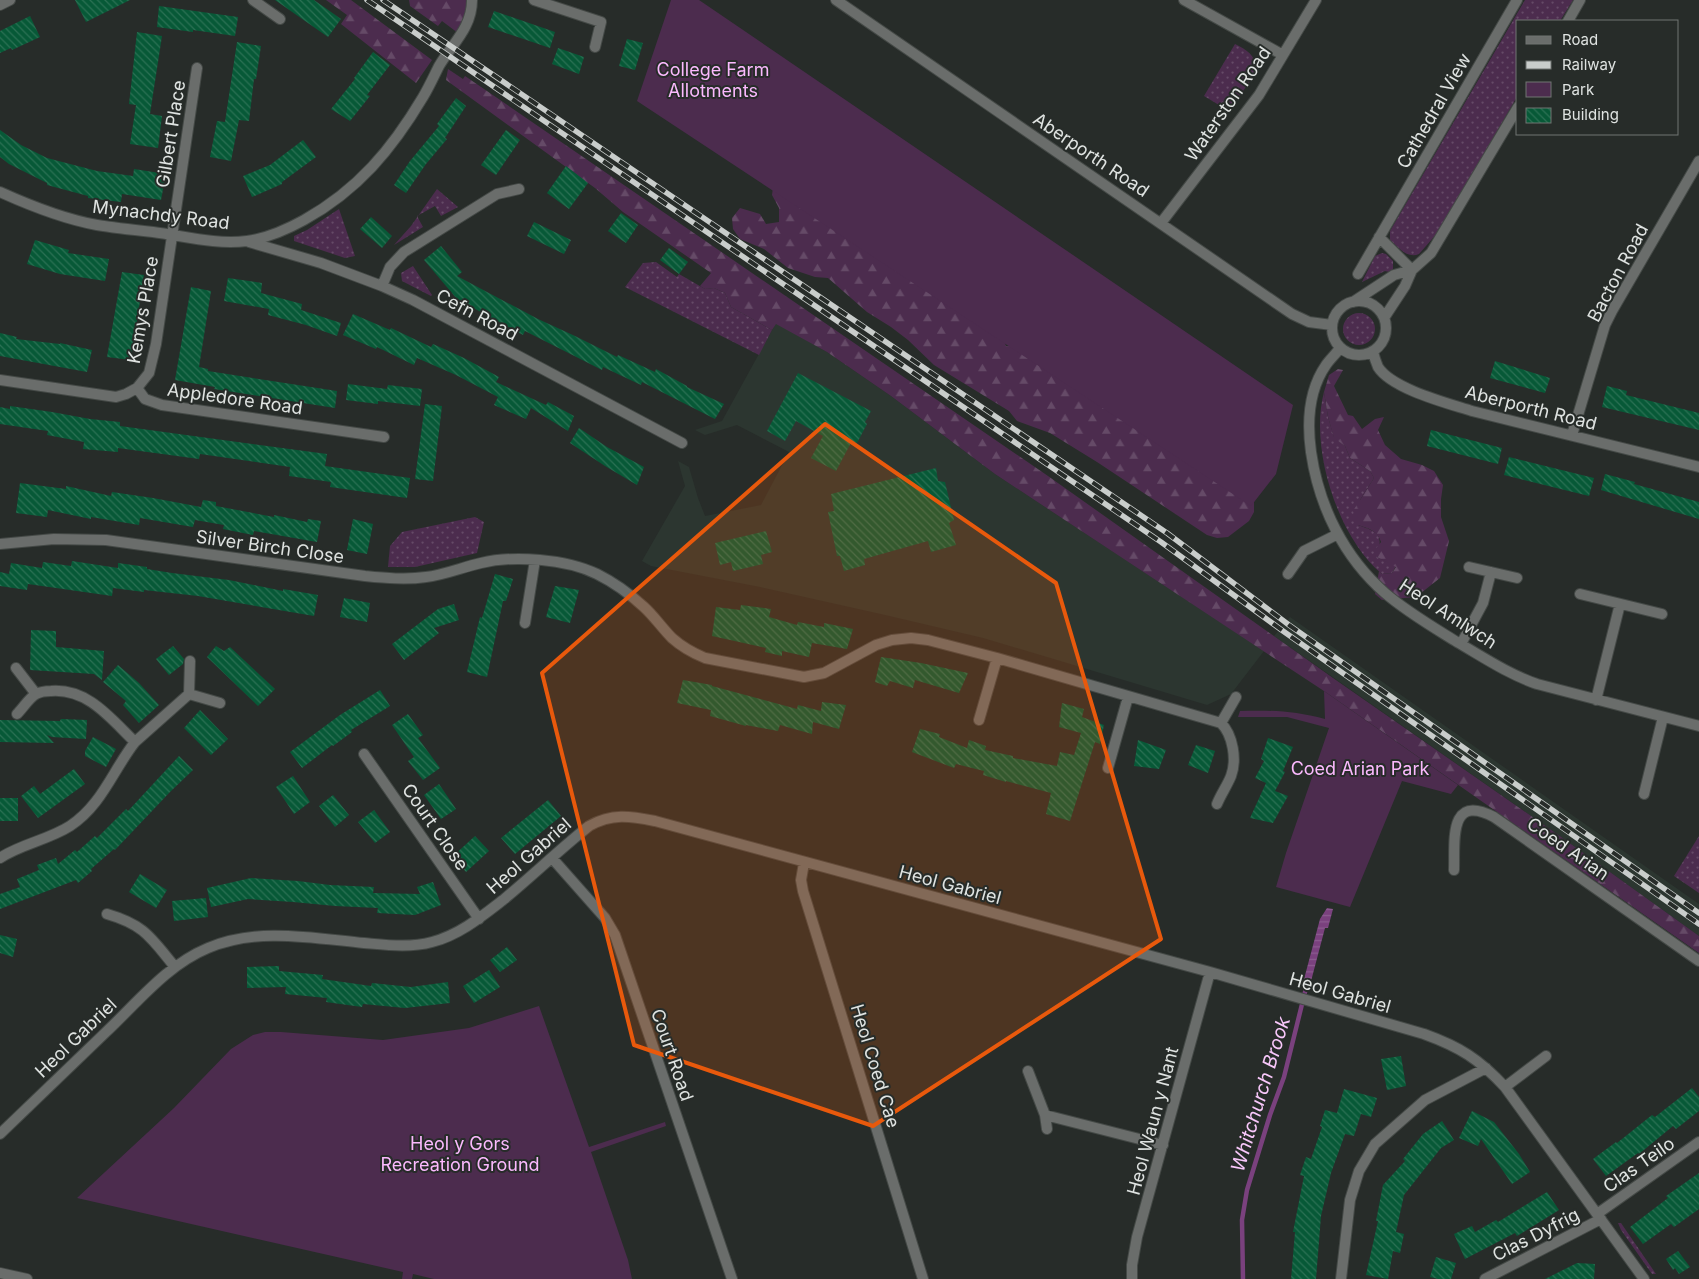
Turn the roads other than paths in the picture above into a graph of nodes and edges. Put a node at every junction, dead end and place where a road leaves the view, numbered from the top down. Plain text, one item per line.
1 (10, 0) edge
2 (253, 0) edge
3 (472, 0) edge
4 (534, 0) edge
5 (836, 0) edge
6 (1184, 0) edge
7 (1316, 0) edge
8 (1517, 0) edge
9 (1580, 0) edge
10 (0, 5) edge
11 (280, 18) dead end
12 (1569, 20) edge
13 (595, 47) dead end
14 (1283, 55) junction
15 (198, 68) dead end
16 (1516, 110) edge
17 (1699, 161) edge
18 (519, 189) dead end
19 (0, 192) edge
20 (1161, 223) junction
21 (173, 235) junction
22 (1379, 237) junction
23 (246, 241) junction
24 (1412, 270) junction
25 (1358, 274) dead end
26 (382, 286) junction
27 (1353, 302) junction
28 (1384, 318) junction
29 (1332, 325) junction
30 (1340, 348) junction
31 (1373, 352) junction
32 (0, 380) edge
33 (137, 388) junction
34 (1572, 435) junction
35 (384, 437) dead end
36 (682, 443) dead end
37 (1699, 467) edge
38 (1338, 534) junction
39 (0, 544) edge
40 (535, 560) junction
41 (1469, 567) dead end
42 (1491, 572) junction
43 (1288, 574) dead end
44 (1517, 578) dead end
45 (1580, 594) dead end
46 (1620, 604) junction
47 (1662, 614) dead end
48 (525, 623) dead end
49 (1460, 644) junction
50 (997, 658) junction
51 (190, 661) dead end
52 (16, 668) dead end
53 (36, 694) junction
54 (189, 694) junction
55 (1128, 697) junction
56 (1236, 697) dead end
57 (1596, 700) junction
58 (220, 703) dead end
59 (17, 714) dead end
60 (1664, 717) junction
61 (979, 720) dead end
62 (1221, 723) junction
63 (1699, 726) edge
64 (135, 742) junction
65 (364, 754) dead end
66 (1108, 768) dead end
67 (1644, 794) dead end
68 (1217, 804) dead end
69 (0, 858) edge
70 (552, 858) junction
71 (804, 862) junction
72 (1454, 870) dead end
73 (107, 914) dead end
74 (479, 919) junction
75 (1699, 961) edge
76 (175, 967) junction
77 (1210, 972) junction
78 (1546, 1056) dead end
79 (1486, 1068) junction
80 (1028, 1071) dead end
81 (1505, 1087) junction
82 (1045, 1115) junction
83 (1047, 1129) dead end
84 (0, 1134) edge
85 (1699, 1142) edge
86 (1163, 1145) junction
87 (1599, 1217) junction
88 (0, 1273) edge
89 (27, 1279) edge
90 (732, 1279) edge
91 (923, 1279) edge
92 (1132, 1279) edge
93 (1341, 1279) edge
94 (1485, 1279) edge
95 (1644, 1279) edge

1 - 10 street
2 - 11 street
3 - 23 street, Mynachdy Road
4 - 13 street
5 - 20 street, Aberporth Road
6 - 14 street
7 - 14 street, Waterston Road
8 - 22 street, Cathedral View
9 - 12 street
14 - 20 street, Waterston Road
15 - 21 street, Gilbert Place
16 - 24 street
17 - 34 street, Bacton Road
18 - 26 street
19 - 21 street, Mynachdy Road
20 - 29 street, Aberporth Road
21 - 23 street, Mynachdy Road
21 - 33 street, Kemys Place
22 - 24 street
22 - 25 street, Cathedral View
23 - 26 street, Cefn Road
24 - 27 street
24 - 28 street
26 - 36 street, Cefn Road
27 - 28 street
27 - 29 street
28 - 31 street
29 - 30 street
30 - 31 street
30 - 38 street, Heol Amlwch
31 - 34 street, Aberporth Road
32 - 33 street
33 - 35 street, Appledore Road
34 - 37 street, Aberporth Road
38 - 43 street
38 - 49 street, Heol Amlwch
39 - 40 street, Silver Birch Close
40 - 48 street
40 - 50 street, Silver Birch Close
41 - 42 street
42 - 44 street
42 - 49 street
45 - 46 street
46 - 47 street
46 - 57 street
49 - 57 street, Heol Amlwch
50 - 55 street, Silver Birch Close
50 - 61 street
51 - 54 street
52 - 53 street
53 - 59 street
53 - 64 street
54 - 58 street
54 - 64 street
55 - 62 street, Silver Birch Close
55 - 66 street
56 - 62 street
57 - 60 street, Heol Amlwch
60 - 63 street, Heol Amlwch
60 - 67 street
62 - 68 street
64 - 69 street
65 - 74 street, Court Close
70 - 71 street, Heol Gabriel
70 - 74 street, Heol Gabriel
70 - 90 street, Court Road
71 - 77 street, Heol Gabriel
71 - 91 street, Heol Coed Cae
72 - 75 street, Coed Arian
73 - 76 street
74 - 76 street, Heol Gabriel
76 - 84 street, Heol Gabriel
77 - 79 street, Heol Gabriel
77 - 86 street, Heol Waun y Nant
78 - 81 street
79 - 81 street, Heol Gabriel
79 - 93 street
80 - 82 street
81 - 87 street, Heol Gabriel
82 - 83 street
82 - 86 street
85 - 87 street, Clas Teilo
86 - 92 street, Heol Waun y Nant
87 - 94 street, Clas Dyfrig
87 - 95 street, Heol Gabriel
88 - 89 street

